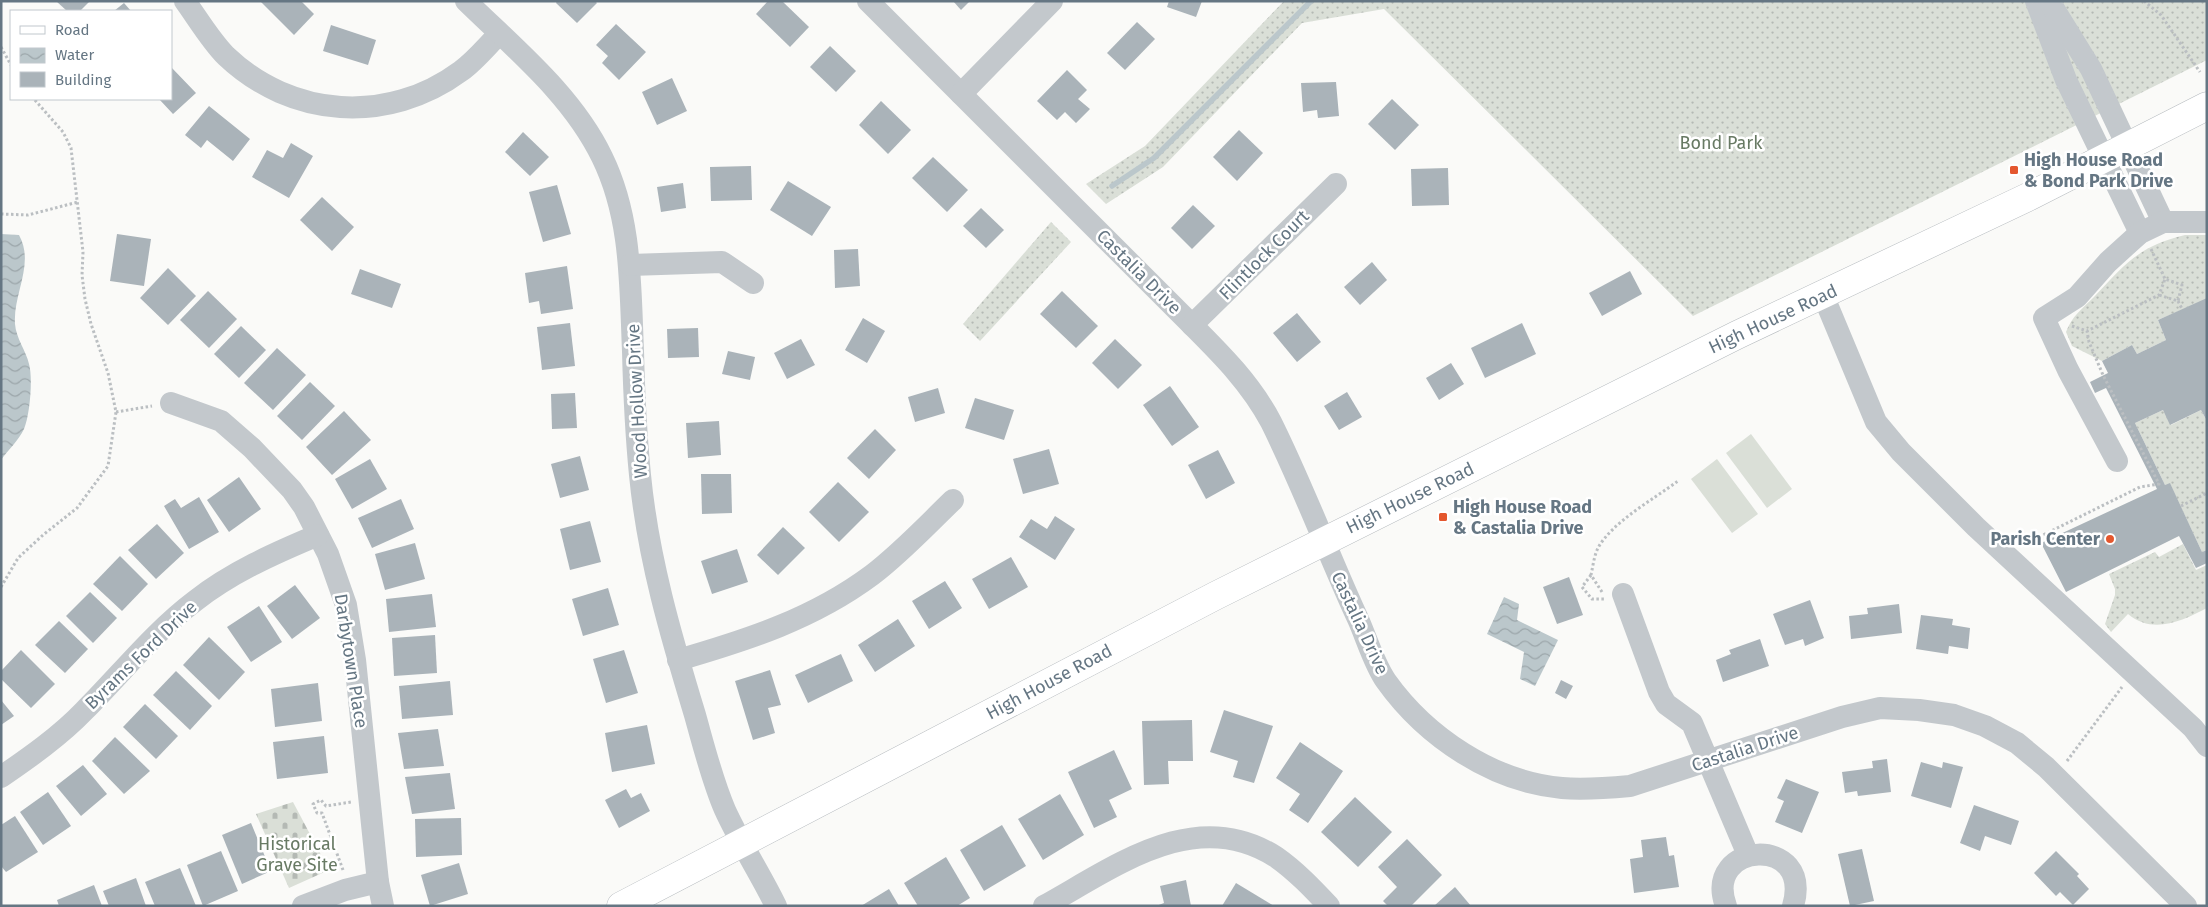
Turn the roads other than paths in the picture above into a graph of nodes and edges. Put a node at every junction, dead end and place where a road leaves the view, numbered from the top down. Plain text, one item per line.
1 (185, 1) edge
2 (466, 1) edge
3 (868, 1) edge
4 (1052, 1) edge
5 (2036, 1) edge
6 (2049, 1) edge
7 (499, 34) junction
8 (2091, 69) junction
9 (2066, 80) junction
10 (961, 94) junction
11 (2207, 106) edge
12 (2115, 153) junction
13 (1336, 184) dead end
14 (2163, 222) junction
15 (2207, 222) edge
16 (2144, 238) junction
17 (630, 265) junction
18 (753, 283) dead end
19 (1823, 295) junction
20 (1192, 325) junction
21 (171, 403) dead end
22 (2117, 461) dead end
23 (953, 500) dead end
24 (318, 535) junction
25 (1324, 541) junction
26 (1624, 594) dead end
27 (678, 660) junction
28 (2207, 746) edge
29 (1710, 761) junction
30 (1, 777) edge
31 (741, 843) junction
32 (1748, 855) junction
33 (378, 882) junction
34 (303, 906) edge
35 (383, 906) edge
36 (621, 906) edge
37 (776, 906) edge
38 (1044, 906) edge
39 (1330, 906) edge
40 (1726, 906) edge
41 (1793, 906) edge
42 (2186, 906) edge

1 - 7 street
2 - 7 street, Wood Hollow Drive
3 - 10 street, Castalia Drive
4 - 10 street
5 - 9 street
6 - 8 street
7 - 17 street, Wood Hollow Drive
8 - 9 street
8 - 12 street
9 - 12 street
10 - 20 street, Castalia Drive
11 - 12 main road, High House Road
12 - 14 street
12 - 16 street
12 - 19 main road, High House Road
13 - 20 street, Flintlock Court
14 - 15 street
14 - 16 street
16 - 22 street
17 - 18 street
17 - 27 street, Wood Hollow Drive
19 - 25 main road, High House Road
19 - 28 street
20 - 25 street, Castalia Drive
21 - 24 street, Darbytown Place
23 - 27 street
24 - 30 street, Byrams Ford Drive
24 - 33 street, Darbytown Place
25 - 29 street, Castalia Drive
25 - 31 main road, High House Road
26 - 29 street
27 - 31 street, Wood Hollow Drive
29 - 32 street
29 - 42 street, Castalia Drive
31 - 36 main road, High House Road
31 - 37 street, Wood Hollow Drive
32 - 40 street
32 - 41 street
33 - 34 street
33 - 35 street, Darbytown Place
38 - 39 street

